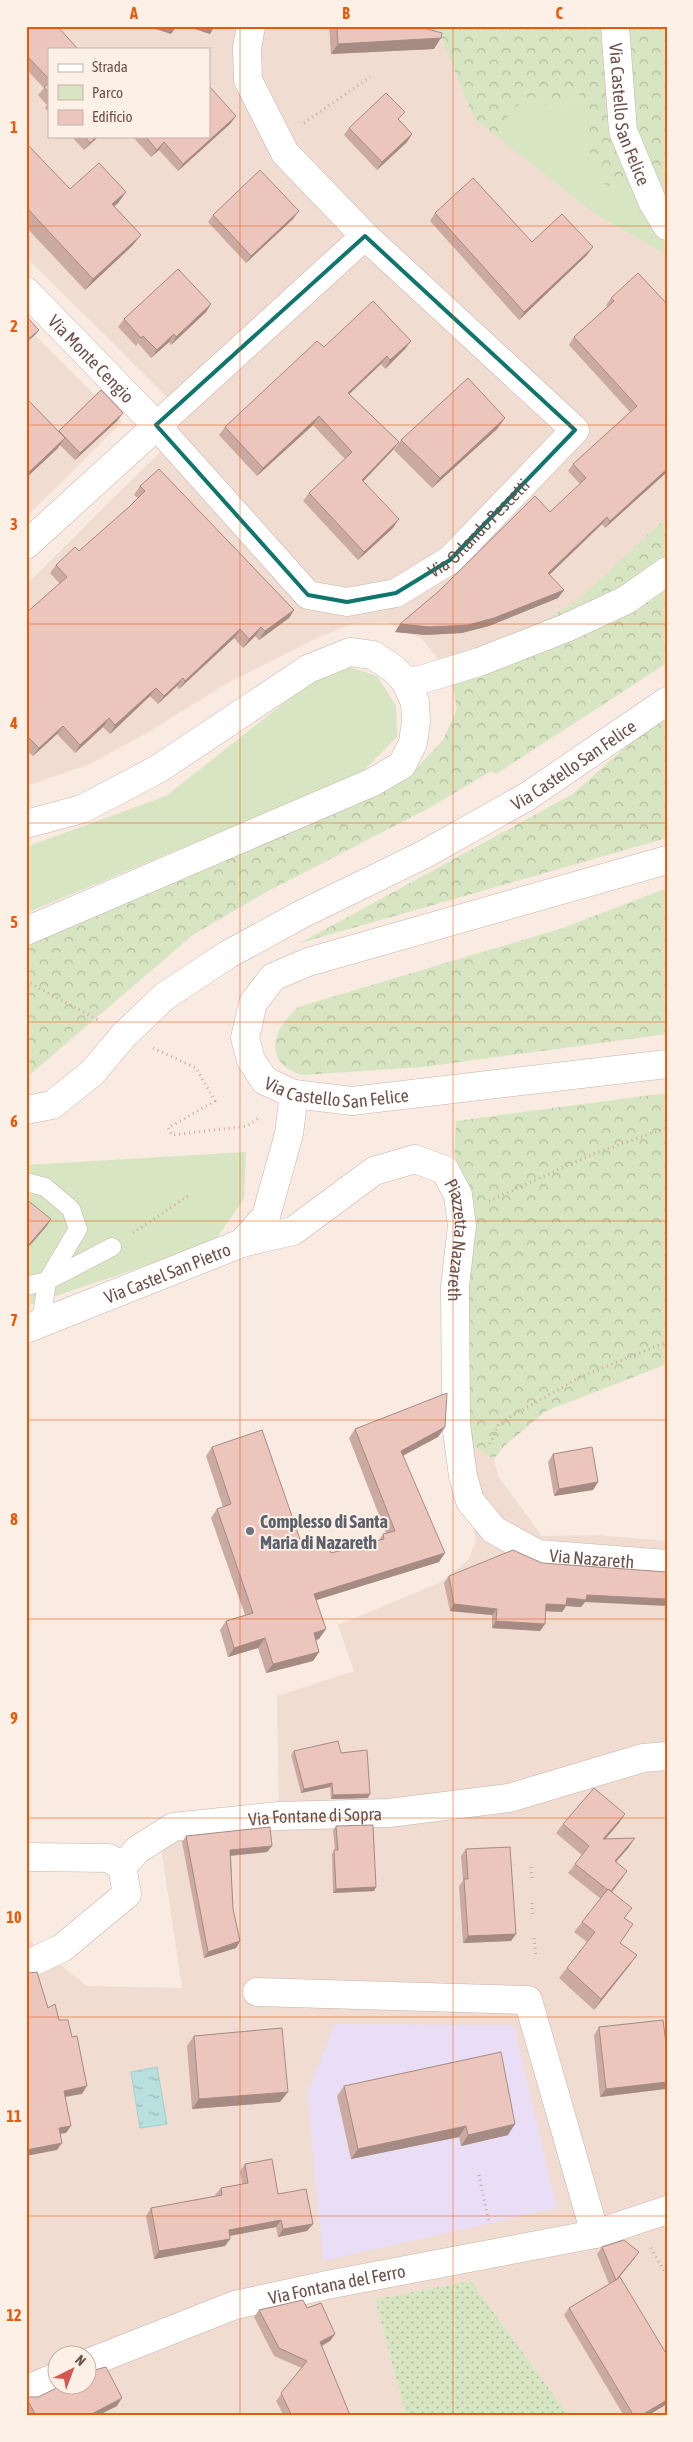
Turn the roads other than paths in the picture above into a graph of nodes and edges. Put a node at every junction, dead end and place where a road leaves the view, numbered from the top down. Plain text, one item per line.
1 (251, 26) edge
2 (615, 26) edge
3 (667, 226) edge
4 (365, 236) junction
5 (26, 291) edge
6 (156, 425) junction
7 (26, 545) edge
8 (667, 571) edge
9 (405, 682) junction
10 (667, 701) edge
11 (26, 824) edge
12 (667, 860) edge
13 (26, 931) edge
14 (667, 1064) edge
15 (294, 1094) junction
16 (26, 1110) edge
17 (26, 1182) edge
18 (242, 1243) junction
19 (112, 1248) road end
20 (47, 1281) junction
21 (26, 1286) edge
22 (34, 1326) edge
23 (494, 1530) joint
24 (667, 1564) edge
25 (667, 1756) edge
26 (26, 1857) edge
27 (122, 1867) junction
28 (26, 1965) edge
29 (257, 1992) dead end
30 (667, 2210) edge
31 (595, 2234) junction
32 (98, 2359) edge
33 (48, 2380) edge
34 (26, 2390) edge

1 - 4 street, Via Orlando Pescetti
2 - 3 street, Via Castello San Felice
4 - 6 street
4 - 6 street, Via Orlando Pescetti
5 - 6 street, Via Monte Cengio
6 - 7 street
8 - 9 street
9 - 11 street
9 - 13 street
10 - 16 street, Via Castello San Felice
12 - 15 street, Via Castello San Felice
14 - 15 street, Via Castello San Felice
15 - 18 street, Via Castel San Pietro
17 - 20 lane
18 - 22 street, Via Castel San Pietro
18 - 23 street, Piazzetta Nazareth
19 - 20 lane
20 - 21 lane
20 - 22 lane
23 - 24 street, Via Nazareth
25 - 27 street, Via Fontane di Sopra
26 - 27 street
27 - 28 street
29 - 31 street
30 - 31 street, Via Fontana del Ferro
31 - 32 street, Via Fontana del Ferro
33 - 34 street

